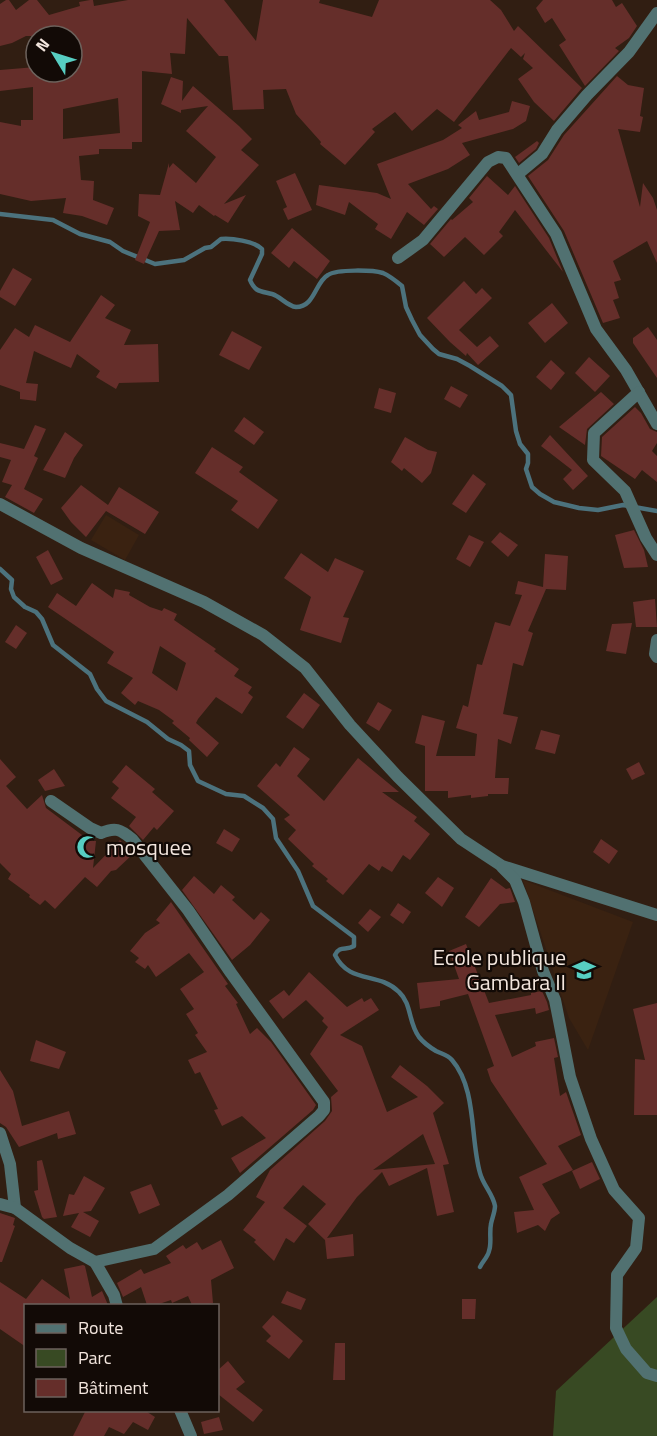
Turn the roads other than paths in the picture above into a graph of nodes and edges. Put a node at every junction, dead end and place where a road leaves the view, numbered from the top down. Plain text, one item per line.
1 (657, 13) edge
2 (518, 174) junction
3 (398, 258) dead end
4 (639, 392) junction
5 (657, 424) edge
6 (0, 504) edge
7 (657, 555) edge
8 (657, 640) edge
9 (657, 657) edge
10 (51, 801) dead end
11 (502, 866) junction
12 (657, 915) edge
13 (0, 1132) edge
14 (0, 1203) edge
15 (15, 1208) junction
16 (95, 1262) junction
17 (117, 1304) edge
18 (657, 1376) edge
19 (181, 1412) edge
20 (191, 1436) edge

1 - 2 street
2 - 3 street
2 - 4 street
4 - 5 street
4 - 7 street
6 - 11 street
8 - 9 street
10 - 16 street
11 - 12 street
11 - 18 street
13 - 15 street
14 - 15 street
15 - 16 street
16 - 17 street
19 - 20 street

